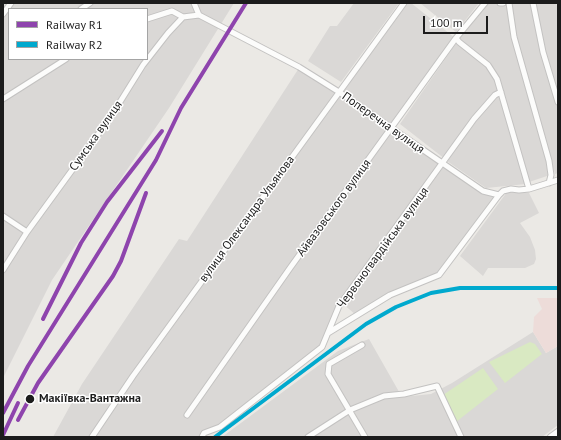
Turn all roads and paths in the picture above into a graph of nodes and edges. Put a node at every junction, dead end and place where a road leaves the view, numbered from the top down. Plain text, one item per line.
1 (11, 3) edge
2 (194, 3) edge
3 (404, 3) edge
4 (485, 3) edge
5 (500, 3) edge
6 (503, 3) edge
7 (509, 3) edge
8 (534, 3) edge
9 (3, 14) edge
10 (199, 15) junction
11 (183, 17) junction
12 (148, 19) edge
13 (456, 38) junction
14 (148, 59) edge
15 (64, 60) edge
16 (147, 60) edge
17 (339, 92) junction
18 (501, 92) junction
19 (3, 99) edge
20 (558, 102) edge
21 (391, 129) junction
22 (443, 165) junction
23 (558, 180) edge
24 (549, 183) junction
25 (529, 189) junction
26 (498, 195) junction
27 (3, 216) edge
28 (27, 232) junction
29 (3, 270) edge
30 (328, 333) junction
31 (362, 345) dead end
32 (349, 410) junction
33 (187, 415) dead end
34 (558, 432) edge
35 (92, 437) edge
36 (202, 437) edge
37 (308, 437) edge
38 (365, 437) edge
39 (461, 437) edge
40 (551, 437) edge

1 - 9 street
2 - 10 street
3 - 17 street, вулиця Олександра Ульянова
4 - 13 street, Айвазовського вулиця
5 - 6 street
7 - 24 street
8 - 20 street
10 - 11 street
10 - 17 street, Поперечна вулиця
11 - 12 street
11 - 14 street, Сумська вулиця
13 - 18 street
13 - 21 street, Айвазовського вулиця
15 - 19 street
16 - 28 street, Сумська вулиця
17 - 21 street, Поперечна вулиця
17 - 35 street, вулиця Олександра Ульянова
18 - 22 street, Червоногвардійська вулиця
18 - 25 street
21 - 22 street, Поперечна вулиця
21 - 33 street, Айвазовського вулиця
22 - 26 street, Поперечна вулиця
22 - 30 street, Червоногвардійська вулиця
23 - 24 street
24 - 25 street
25 - 26 street
26 - 30 street
27 - 28 street
28 - 29 street, Сумська вулиця
30 - 36 street, Червоногвардійська вулиця
31 - 32 street
32 - 37 street
32 - 38 street
32 - 39 street
34 - 40 street

